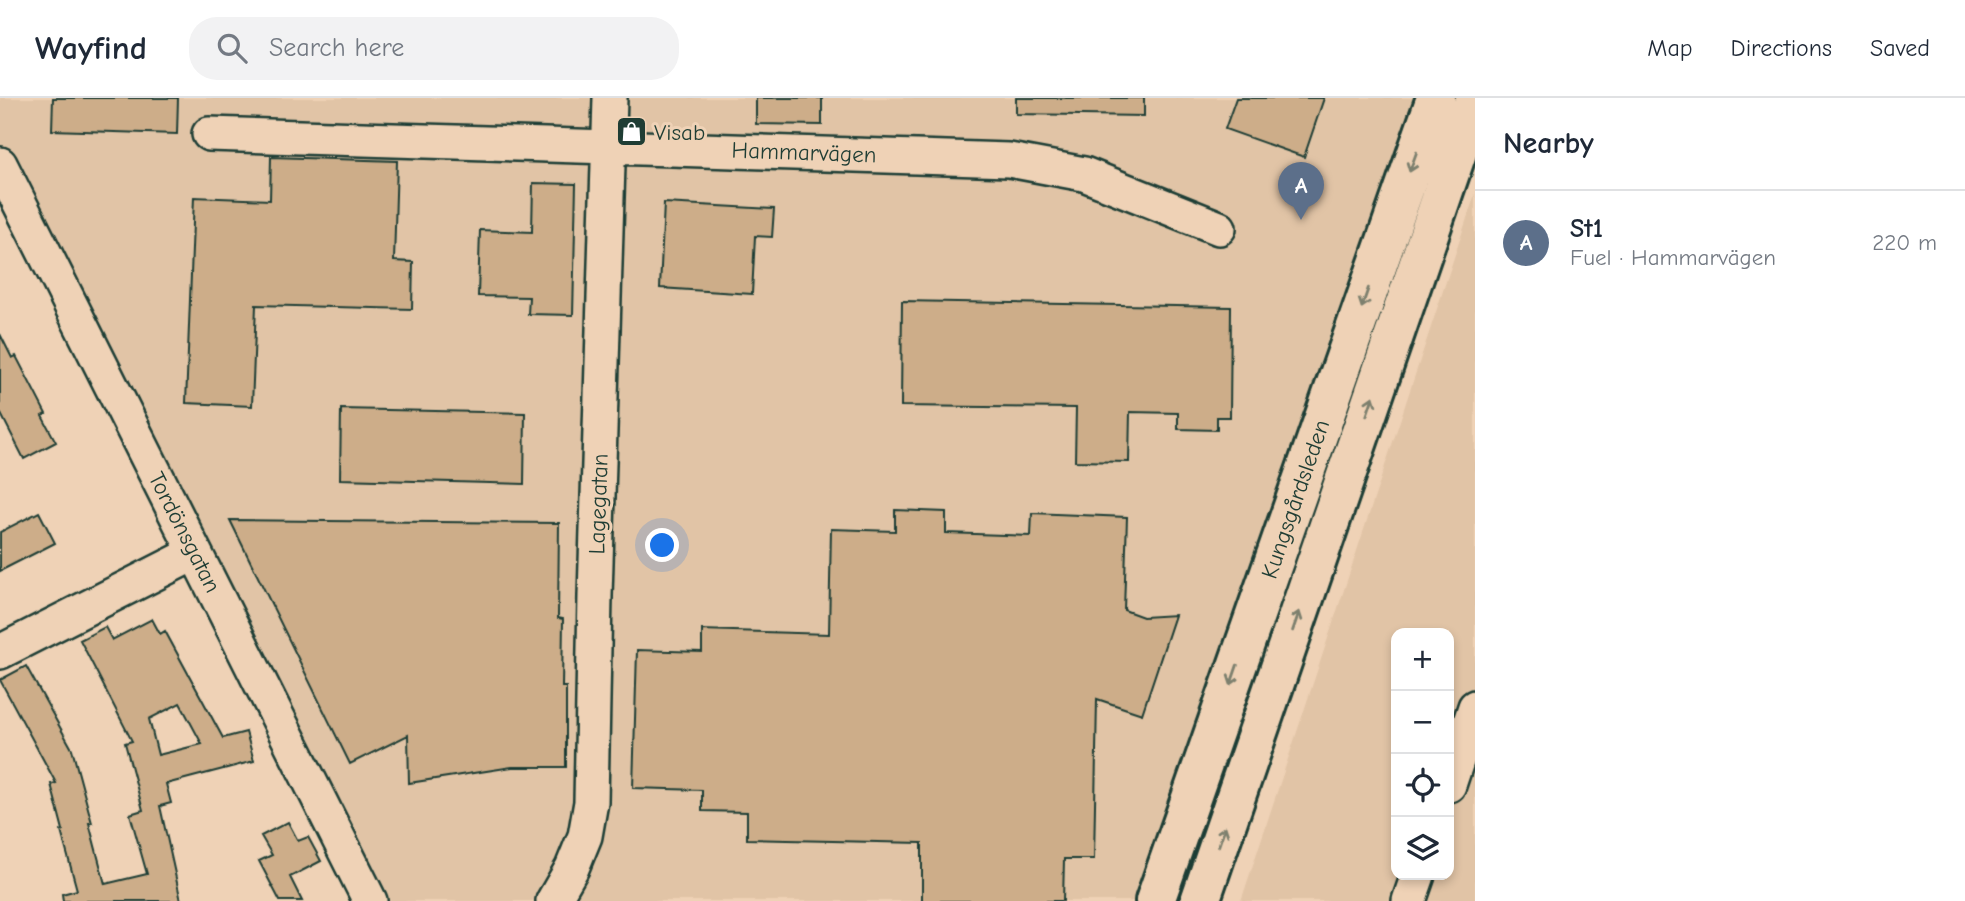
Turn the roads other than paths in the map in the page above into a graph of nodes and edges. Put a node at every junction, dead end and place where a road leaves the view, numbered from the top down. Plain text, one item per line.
1 (610, 98) edge
2 (1436, 98) edge
3 (1475, 100) edge
4 (209, 134) dead end
5 (609, 146) junction
6 (0, 164) edge
7 (1219, 228) dead end
8 (195, 553) junction
9 (0, 652) edge
10 (1475, 707) edge
11 (1454, 770) edge
12 (1416, 880) edge
13 (370, 901) edge
14 (553, 901) edge
15 (1155, 901) edge
16 (1200, 901) edge
17 (1409, 901) edge

1 - 5 street, Lagegatan
2 -> 15 main road, Kungsgårdsleden
16 -> 3 main road, Kungsgårdsleden
4 - 5 street, Hammarvägen
5 - 7 street, Hammarvägen
5 - 14 street, Lagegatan
6 - 8 street, Tordönsgatan
8 - 9 street
8 - 13 street, Tordönsgatan
10 - 11 street
12 - 17 street

